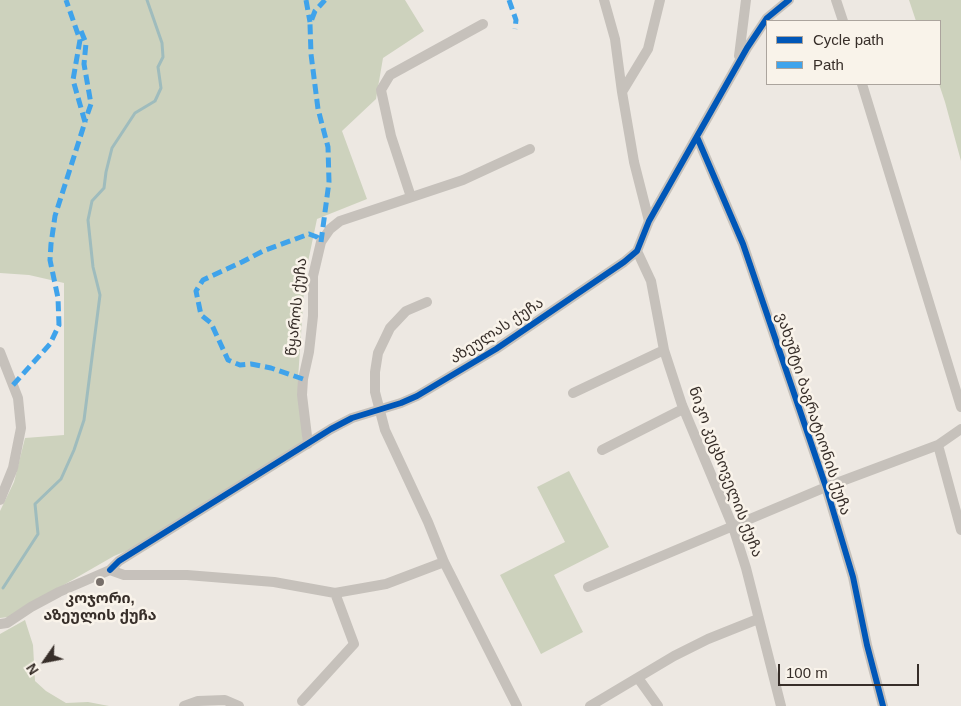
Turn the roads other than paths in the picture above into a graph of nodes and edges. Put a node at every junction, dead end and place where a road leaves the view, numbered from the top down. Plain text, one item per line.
1 (604, 0) edge
2 (660, 0) edge
3 (746, 0) edge
4 (789, 0) edge
5 (836, 0) edge
6 (843, 20) edge
7 (483, 24) dead end
8 (739, 62) junction
9 (862, 85) edge
10 (622, 92) junction
11 (696, 137) junction
12 (530, 148) dead end
13 (411, 198) junction
14 (648, 221) junction
15 (637, 251) junction
16 (427, 302) dead end
17 (664, 350) junction
18 (0, 352) edge
19 (574, 393) dead end
20 (961, 407) edge
21 (683, 409) junction
22 (379, 410) junction
23 (961, 429) edge
24 (308, 444) junction
25 (938, 445) junction
26 (602, 450) dead end
27 (826, 487) junction
28 (0, 500) edge
29 (733, 526) junction
30 (961, 530) edge
31 (444, 562) junction
32 (110, 570) junction
33 (588, 587) dead end
34 (335, 593) junction
35 (758, 618) junction
36 (0, 624) edge
37 (638, 678) junction
38 (302, 701) dead end
39 (184, 706) edge
40 (239, 706) edge
41 (517, 706) edge
42 (590, 706) edge
43 (658, 706) edge
44 (781, 706) edge
45 (883, 706) edge

1 - 10 street
2 - 10 street
3 - 8 street
4 - 8 street
5 - 6 street
7 - 13 street
8 - 11 street
9 - 20 street
10 - 14 street
11 - 14 street
11 - 27 street, ვახუშტი ბაგრატიონის ქუჩა
12 - 13 street, წყაროს ქუჩა
13 - 24 street, წყაროს ქუჩა
14 - 15 street
15 - 17 street, ნიკო კეცხოველის ქუჩა
15 - 22 street, აზეულას ქუჩა
16 - 22 street
17 - 19 street
17 - 21 street, ნიკო კეცხოველის ქუჩა
18 - 28 street
21 - 26 street
21 - 29 street, ნიკო კეცხოველის ქუჩა
22 - 24 street, აზეულას ქუჩა
22 - 31 street
23 - 25 street
24 - 32 street, აზეულას ქუჩა
25 - 27 street
25 - 30 street
27 - 29 street
27 - 45 street, ვახუშტი ბაგრატიონის ქუჩა
29 - 33 street
29 - 35 street, ნიკო კეცხოველის ქუჩა
31 - 34 street
31 - 41 street
32 - 34 street
32 - 36 street, აზეულას ქუჩა
34 - 38 street
35 - 37 street
35 - 44 street, ნიკო კეცხოველის ქუჩა
37 - 42 street
37 - 43 street
39 - 40 street

